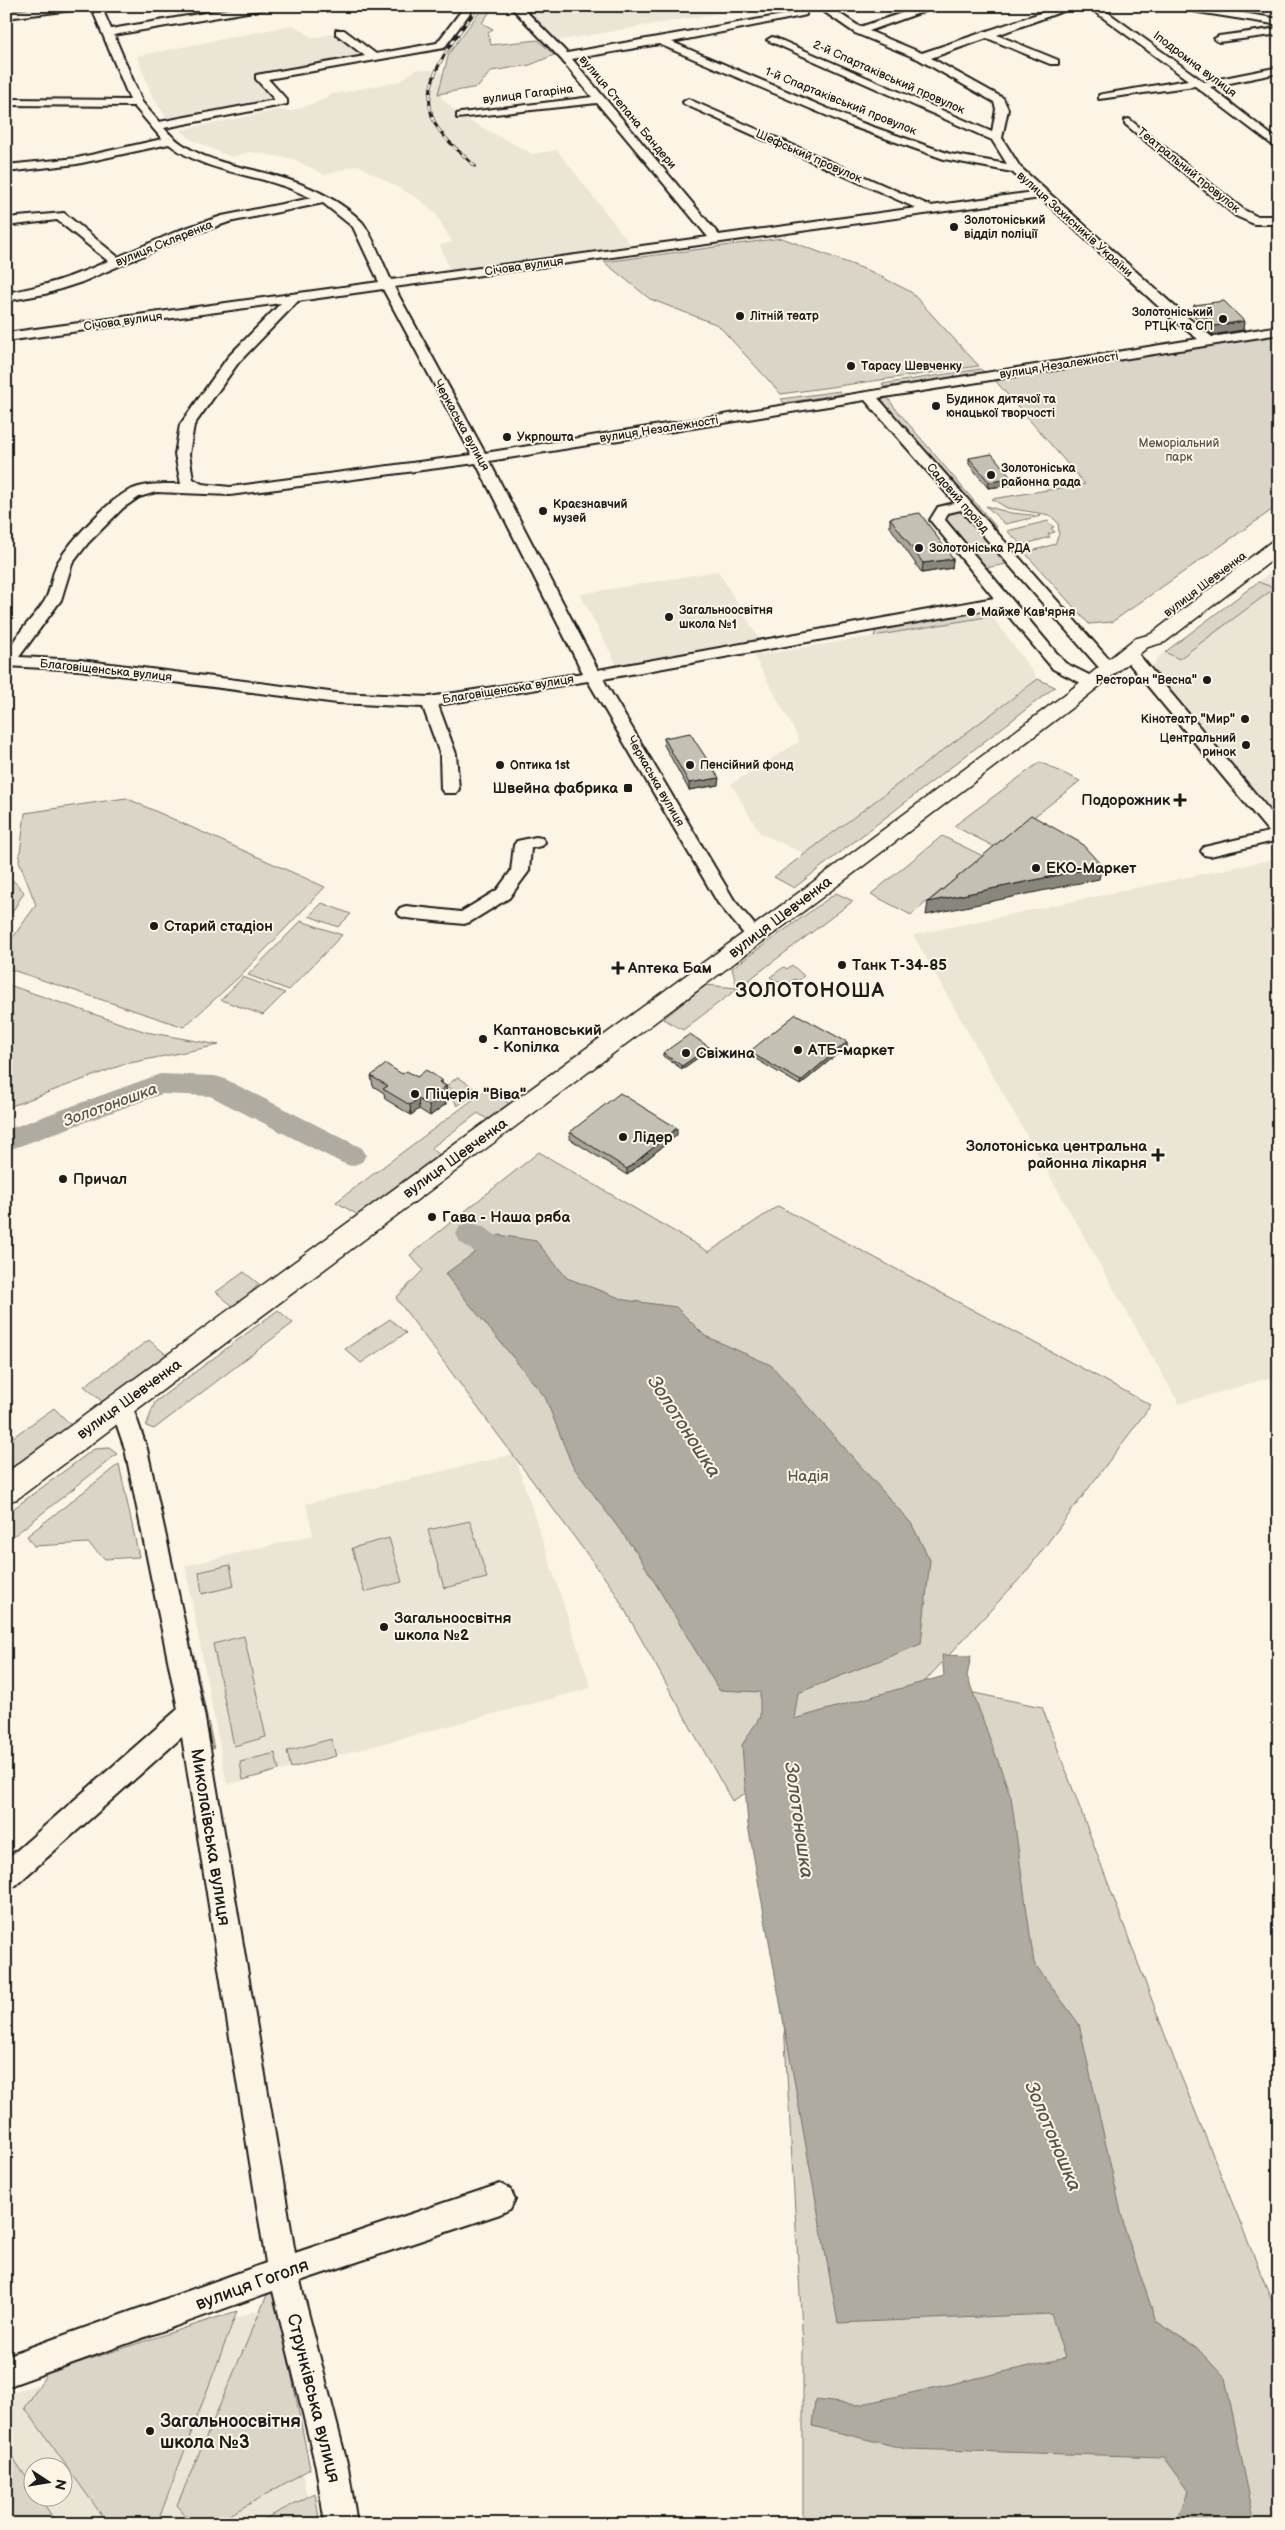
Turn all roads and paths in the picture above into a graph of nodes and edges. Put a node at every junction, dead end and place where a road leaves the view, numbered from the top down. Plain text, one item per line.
1 (81, 6) edge
2 (96, 6) edge
3 (265, 6) edge
4 (470, 6) edge
5 (515, 6) edge
6 (821, 6) edge
7 (934, 6) edge
8 (1072, 6) edge
9 (1092, 6) edge
10 (1179, 6) edge
11 (802, 13) dead end
12 (6, 14) edge
13 (1279, 22) edge
14 (859, 31) junction
15 (1279, 31) edge
16 (340, 32) dead end
17 (108, 34) junction
18 (988, 35) junction
19 (1219, 39) dead end
20 (772, 40) dead end
21 (661, 41) junction
22 (373, 57) junction
23 (565, 57) junction
24 (922, 58) junction
25 (1054, 62) dead end
26 (1279, 70) edge
27 (1199, 84) junction
28 (1103, 96) dead end
29 (599, 99) junction
30 (6, 102) edge
31 (688, 102) dead end
32 (138, 103) junction
33 (460, 116) dead end
34 (1129, 122) dead end
35 (156, 126) junction
36 (996, 138) junction
37 (171, 140) junction
38 (1279, 147) edge
39 (6, 169) edge
40 (1016, 169) junction
41 (1042, 194) junction
42 (325, 199) junction
43 (930, 210) junction
44 (1279, 220) edge
45 (6, 222) edge
46 (716, 239) junction
47 (117, 262) junction
48 (388, 285) junction
49 (6, 297) edge
50 (294, 298) junction
51 (1279, 330) edge
52 (6, 337) edge
53 (1209, 342) junction
54 (868, 395) junction
55 (480, 458) junction
56 (199, 488) junction
57 (965, 505) junction
58 (1279, 529) edge
59 (1279, 545) edge
60 (1006, 602) junction
61 (1134, 648) junction
62 (7, 661) edge
63 (1100, 675) junction
64 (593, 676) junction
65 (430, 702) junction
66 (450, 790) dead end
67 (1279, 834) edge
68 (536, 842) dead end
69 (1210, 851) dead end
70 (406, 912) dead end
71 (755, 936) junction
72 (121, 1405) junction
73 (6, 1490) edge
74 (191, 1713) junction
75 (6, 1877) edge
76 (500, 2199) dead end
77 (283, 2272) junction
78 (6, 2372) edge
79 (341, 2524) edge

1 - 12 street
2 - 17 street, Черкаська вулиця
3 - 17 street
4 - 22 street
5 - 23 street, вулиця Степана Бандери
6 - 14 street
7 - 14 street
8 - 18 street
9 - 27 street, Іподромна вулиця
10 - 13 street
11 - 21 street
14 - 24 street
15 - 19 street
16 - 22 street
17 - 32 street, Черкаська вулиця
18 - 24 street
18 - 25 street
20 - 36 street, 2-й Спартаківський провулок
21 - 23 street
21 - 40 street, 1-й Спартаківський провулок
22 - 35 street
23 - 29 street, вулиця Степана Бандери
24 - 36 street
26 - 27 street
27 - 28 street
27 - 38 street, Іподромна вулиця
29 - 33 street, вулиця Гагаріна
29 - 46 street, вулиця Степана Бандери
30 - 32 street
31 - 43 street, Шефський провулок
32 - 35 street, Черкаська вулиця
34 - 44 street, Театральний провулок
35 - 37 street, Черкаська вулиця
36 - 40 street, вулиця Захисників України
37 - 39 street
37 - 42 street, Черкаська вулиця
40 - 41 street, вулиця Захисників України
41 - 43 street, Січова вулиця
41 - 53 street, вулиця Захисників України
42 - 47 street, вулиця Скляренка
42 - 48 street, Черкаська вулиця
43 - 46 street, Січова вулиця
45 - 47 street
46 - 48 street, Січова вулиця
47 - 49 street, вулиця Скляренка
48 - 50 street, Січова вулиця
48 - 55 street, Черкаська вулиця
50 - 52 street, Січова вулиця
50 - 56 street
51 - 53 street, вулиця Незалежності
53 - 54 street, вулиця Незалежності
54 - 55 street, вулиця Незалежності
54 - 57 street, Садовий проїзд
55 - 56 street, вулиця Незалежності
55 - 64 street, Черкаська вулиця
56 - 62 street, вулиця Незалежності
57 - 60 street
57 - 63 street, Садовий проїзд
58 - 61 main road, вулиця Шевченка
59 - 61 main road, вулиця Шевченка
60 - 63 street
60 - 64 street, Благовіщенська вулиця
61 - 63 main road, вулиця Шевченка
61 - 67 street
62 - 65 street, Благовіщенська вулиця
63 - 71 main road, вулиця Шевченка
64 - 65 street, Благовіщенська вулиця
64 - 71 street, Черкаська вулиця
65 - 66 street
67 - 69 street
68 - 70 street
71 - 72 main road, вулиця Шевченка
72 - 73 main road, вулиця Шевченка
72 - 74 street, Миколаївська вулиця
74 - 75 street
74 - 77 street, Миколаївська вулиця
76 - 77 street, вулиця Гоголя
77 - 78 street, вулиця Гоголя
77 - 79 street, Струнківська вулиця

